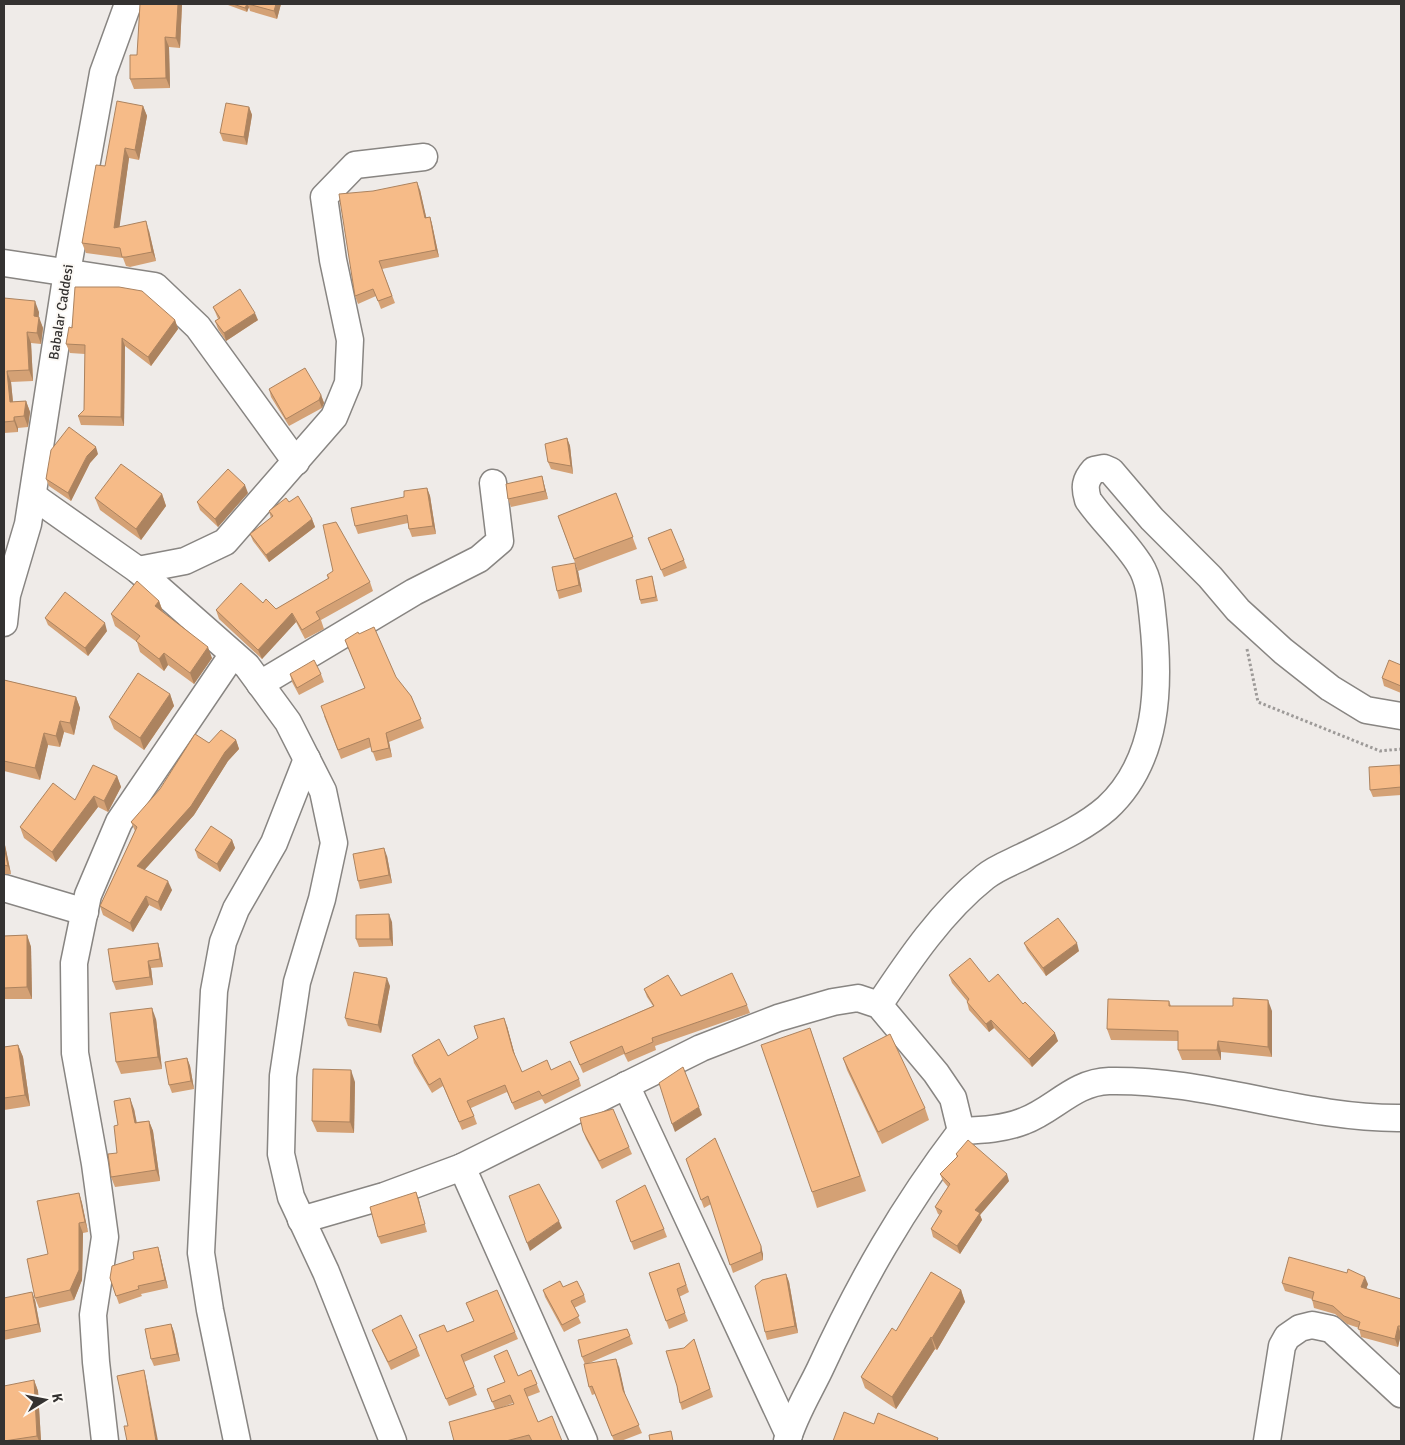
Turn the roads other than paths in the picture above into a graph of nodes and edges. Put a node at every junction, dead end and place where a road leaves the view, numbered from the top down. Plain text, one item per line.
1 (128, 4) edge
2 (424, 157) dead end
3 (4, 263) edge
4 (68, 272) junction
5 (296, 462) junction
6 (494, 484) dead end
7 (33, 496) junction
8 (138, 570) junction
9 (5, 594) edge
10 (4, 623) edge
11 (233, 654) junction
12 (260, 684) junction
13 (1401, 716) edge
14 (307, 759) junction
15 (4, 888) edge
16 (84, 912) junction
17 (879, 1005) junction
18 (626, 1085) junction
19 (1401, 1118) edge
20 (961, 1131) junction
21 (462, 1167) junction
22 (302, 1220) junction
23 (1401, 1394) edge
24 (788, 1438) edge
25 (106, 1441) edge
26 (238, 1441) edge
27 (393, 1441) edge
28 (584, 1441) edge
29 (1268, 1441) edge

1 - 4 street, Babalar Caddesi
2 - 5 street
3 - 4 street
4 - 5 street
4 - 7 street, Babalar Caddesi
5 - 8 street
6 - 12 street
7 - 8 street
7 - 9 street, Babalar Caddesi
8 - 11 street
9 - 10 street, Babalar Caddesi
11 - 12 street
11 - 16 street
12 - 14 street
13 - 17 street
14 - 22 street
14 - 26 street
15 - 16 street
16 - 25 street
17 - 18 street
17 - 20 street
18 - 21 street
18 - 24 street
19 - 20 street
20 - 24 street
21 - 22 street
21 - 28 street
22 - 27 street
23 - 29 street

